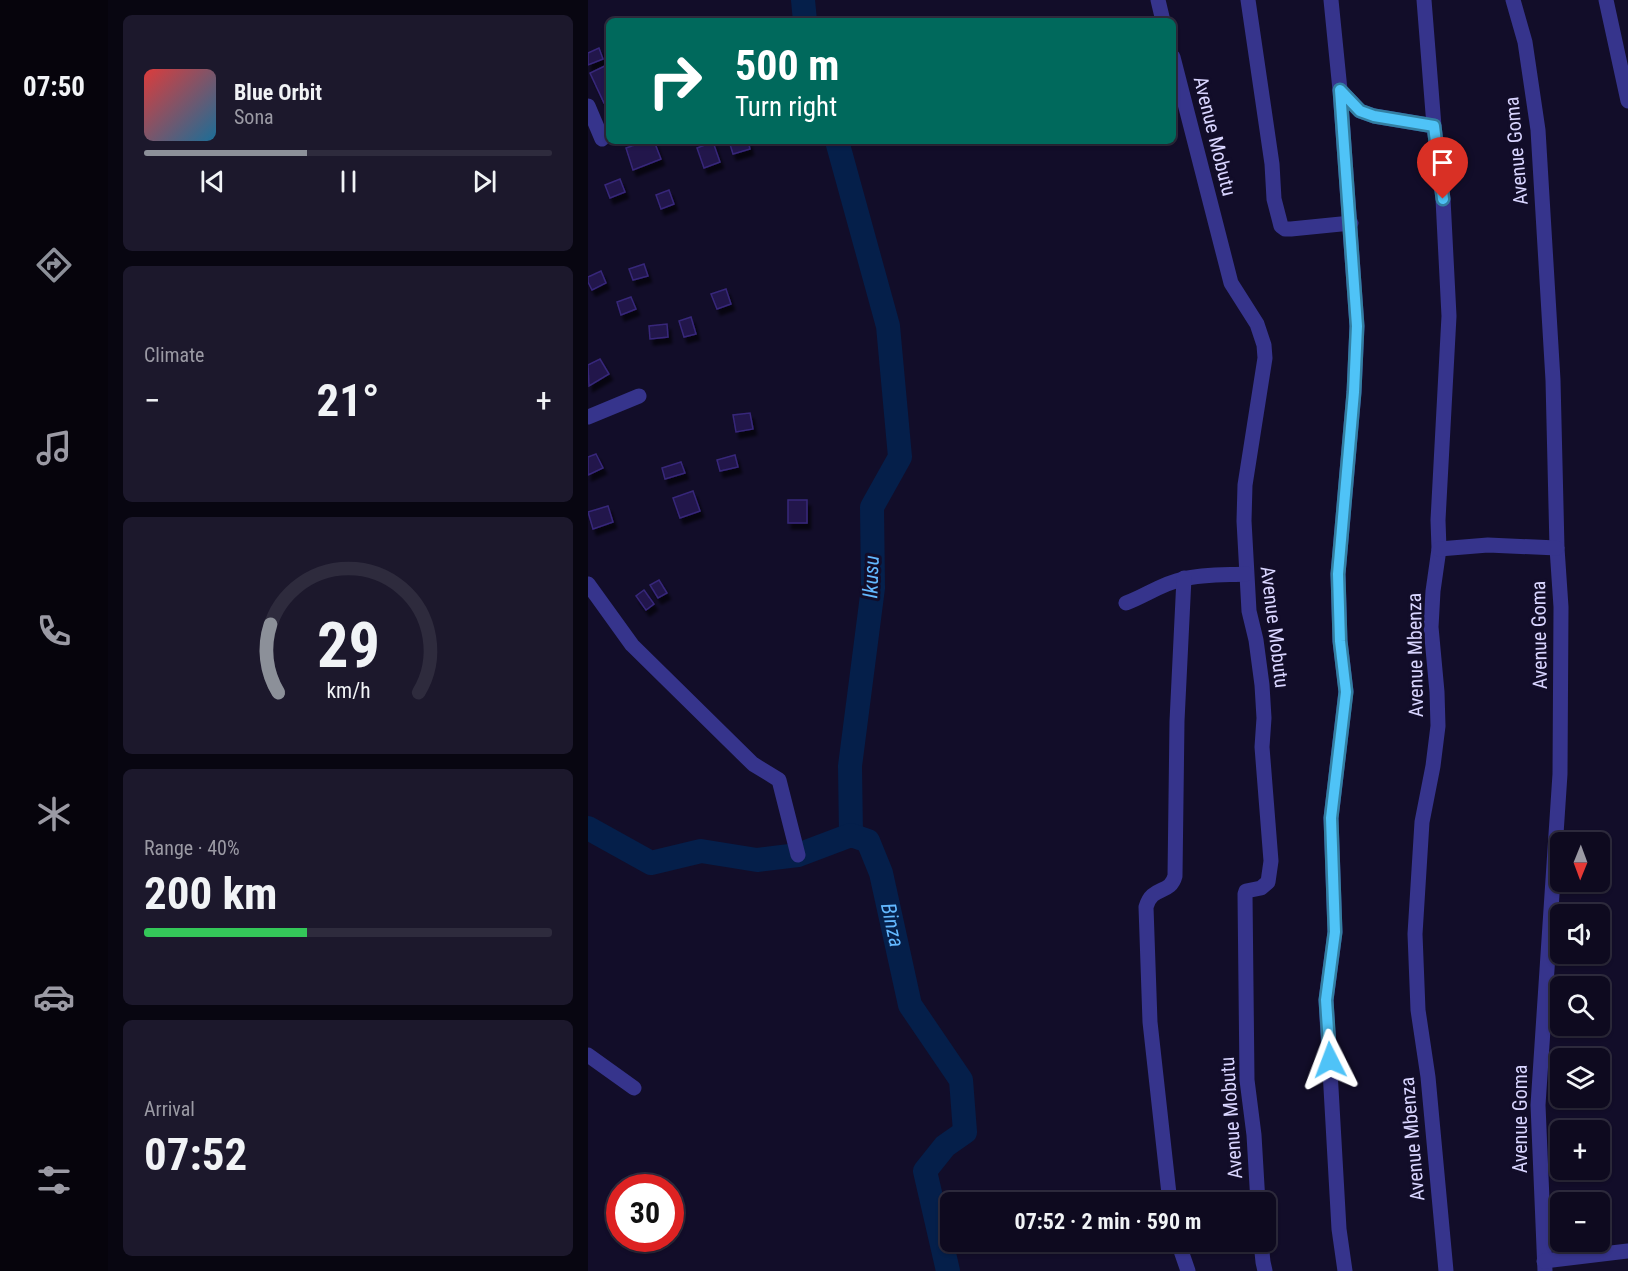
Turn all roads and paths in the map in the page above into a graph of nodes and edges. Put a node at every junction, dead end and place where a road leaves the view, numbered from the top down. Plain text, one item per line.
1 (1158, 0) edge
2 (1248, 0) edge
3 (1331, 0) edge
4 (1424, 0) edge
5 (1513, 0) edge
6 (1606, 0) edge
7 (1162, 18) edge
8 (1176, 69) edge
9 (1340, 90) junction
10 (1628, 101) edge
11 (588, 106) edge
12 (1434, 126) junction
13 (602, 139) dead end
14 (1351, 223) junction
15 (639, 396) dead end
16 (588, 417) edge
17 (1557, 548) junction
18 (1439, 549) junction
19 (1246, 574) junction
20 (1184, 578) junction
21 (588, 585) edge
22 (1126, 603) dead end
23 (798, 855) dead end
24 (588, 1055) edge
25 (634, 1088) dead end
26 (1169, 1192) edge
27 (1257, 1192) edge
28 (1628, 1251) edge
29 (1181, 1252) edge
30 (1262, 1252) edge
31 (1544, 1266) edge
32 (1188, 1271) edge
33 (1265, 1271) edge
34 (1345, 1271) edge
35 (1446, 1271) edge

1 - 7 street
2 - 14 street
3 - 9 street
4 - 12 street, Avenue Mbenza
5 - 17 street, Avenue Goma
6 - 10 street
8 - 19 street, Avenue Mobutu
9 - 12 street
9 - 14 street
11 - 13 street
12 - 18 street, Avenue Mbenza
14 - 34 street
15 - 16 street
17 - 18 street
17 - 31 street, Avenue Goma
18 - 35 street, Avenue Mbenza
19 - 20 street
19 - 27 street, Avenue Mobutu
20 - 22 street
20 - 26 street
21 - 23 street
24 - 25 street
28 - 31 street
29 - 32 street
30 - 33 street

